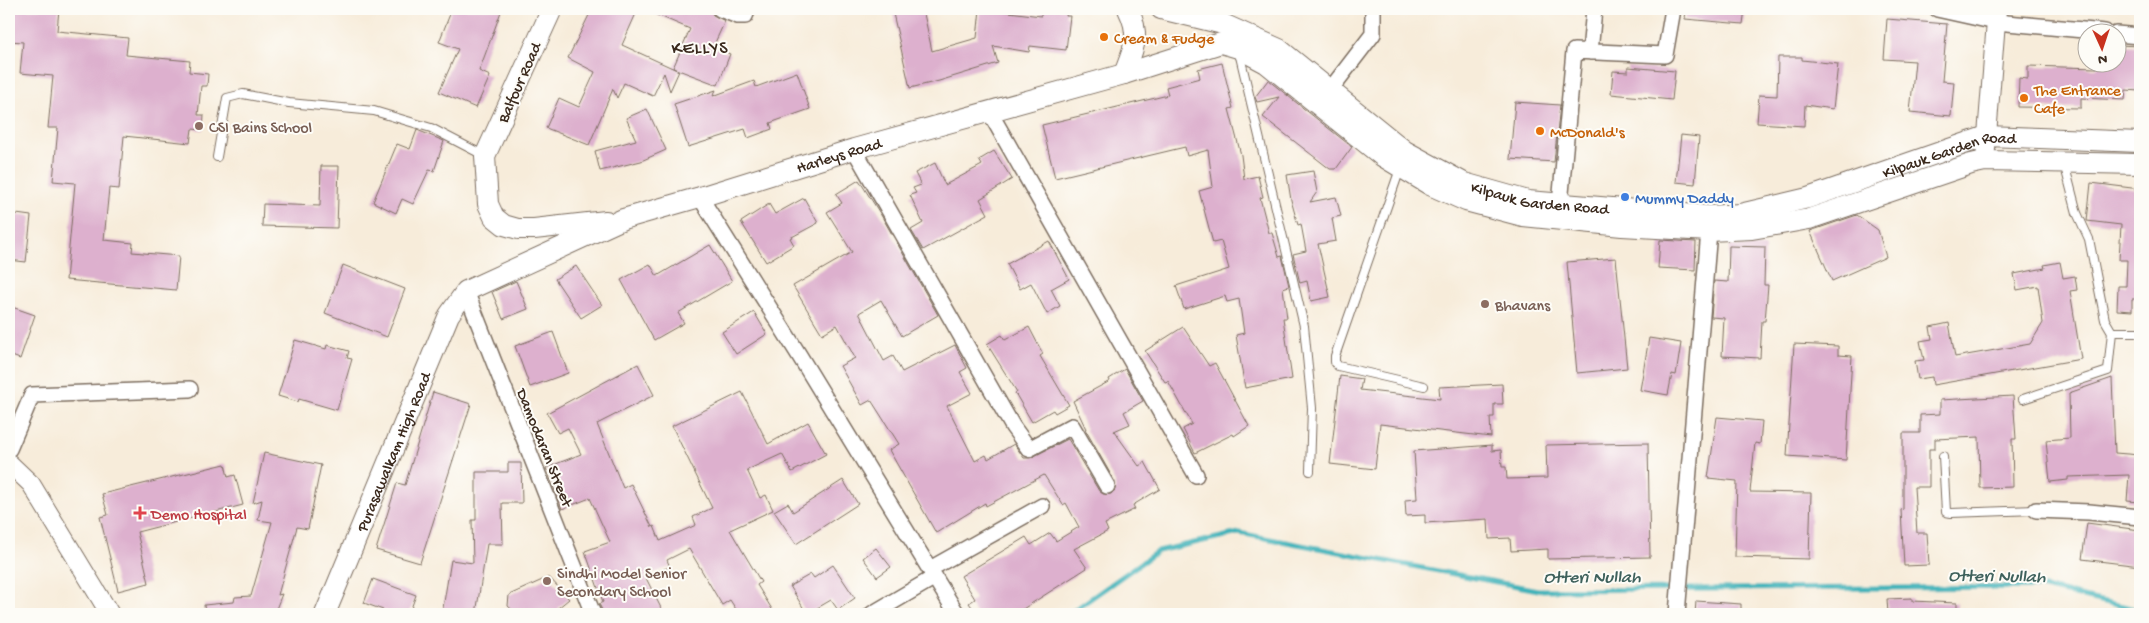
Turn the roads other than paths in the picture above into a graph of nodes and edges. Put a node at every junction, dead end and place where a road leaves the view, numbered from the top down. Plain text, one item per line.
1 (552, 9) edge
2 (720, 9) edge
3 (748, 9) edge
4 (1128, 9) edge
5 (1160, 9) edge
6 (1373, 9) edge
7 (1594, 9) edge
8 (1673, 9) edge
9 (1937, 9) edge
10 (1997, 15) edge
11 (2076, 27) edge
12 (2126, 35) edge
13 (2140, 36) edge
14 (1229, 45) junction
15 (1590, 52) junction
16 (1124, 74) junction
17 (1330, 90) junction
18 (989, 111) junction
19 (1987, 136) junction
20 (2140, 142) edge
21 (854, 149) junction
22 (485, 156) junction
23 (217, 157) dead end
24 (1985, 161) junction
25 (2064, 162) junction
26 (2140, 164) edge
27 (1400, 167) junction
28 (700, 197) junction
29 (1560, 204) junction
30 (623, 219) junction
31 (1709, 231) junction
32 (466, 292) junction
33 (2112, 332) junction
34 (2140, 332) edge
35 (1424, 386) dead end
36 (190, 389) dead end
37 (2023, 399) dead end
38 (9, 449) edge
39 (1944, 456) dead end
40 (9, 463) edge
41 (1310, 471) dead end
42 (1196, 475) dead end
43 (1107, 486) dead end
44 (1042, 506) dead end
45 (2036, 510) joint
46 (2140, 517) edge
47 (932, 573) junction
48 (1678, 607) edge
49 (110, 614) edge
50 (325, 614) edge
51 (593, 614) edge
52 (872, 614) edge
53 (957, 614) edge

1 - 22 main road, Balfour Road
2 - 3 street
4 - 16 main road
5 - 17 main road, Kilpauk Garden Road
6 - 17 street
7 - 15 street
8 - 15 street
9 - 10 street
10 - 11 street
10 - 19 street
12 - 13 street
14 - 16 main road, Harleys Road
14 - 27 main road
14 - 41 lane
15 - 29 street
16 - 18 main road, Harleys Road
17 - 29 main road, Kilpauk Garden Road
18 - 21 main road, Harleys Road
18 - 42 street
19 - 20 main road, Kilpauk Garden Road
19 - 24 street
19 - 29 main road, Kilpauk Garden Road
21 - 28 main road, Harleys Road
21 - 43 street
22 - 23 lane
22 - 30 main road
24 - 25 main road
24 - 31 main road
25 - 26 main road
25 - 33 lane
27 - 31 main road
27 - 35 lane
28 - 30 main road, Harleys Road
28 - 47 street
30 - 32 main road, Harleys Road
31 - 48 street
32 - 50 main road, Purasawalkam High Road
32 - 51 street, Damodaran Street
33 - 34 lane
33 - 37 lane
36 - 38 street
39 - 45 lane
40 - 49 street
44 - 47 street
45 - 46 street
47 - 52 street
47 - 53 street

